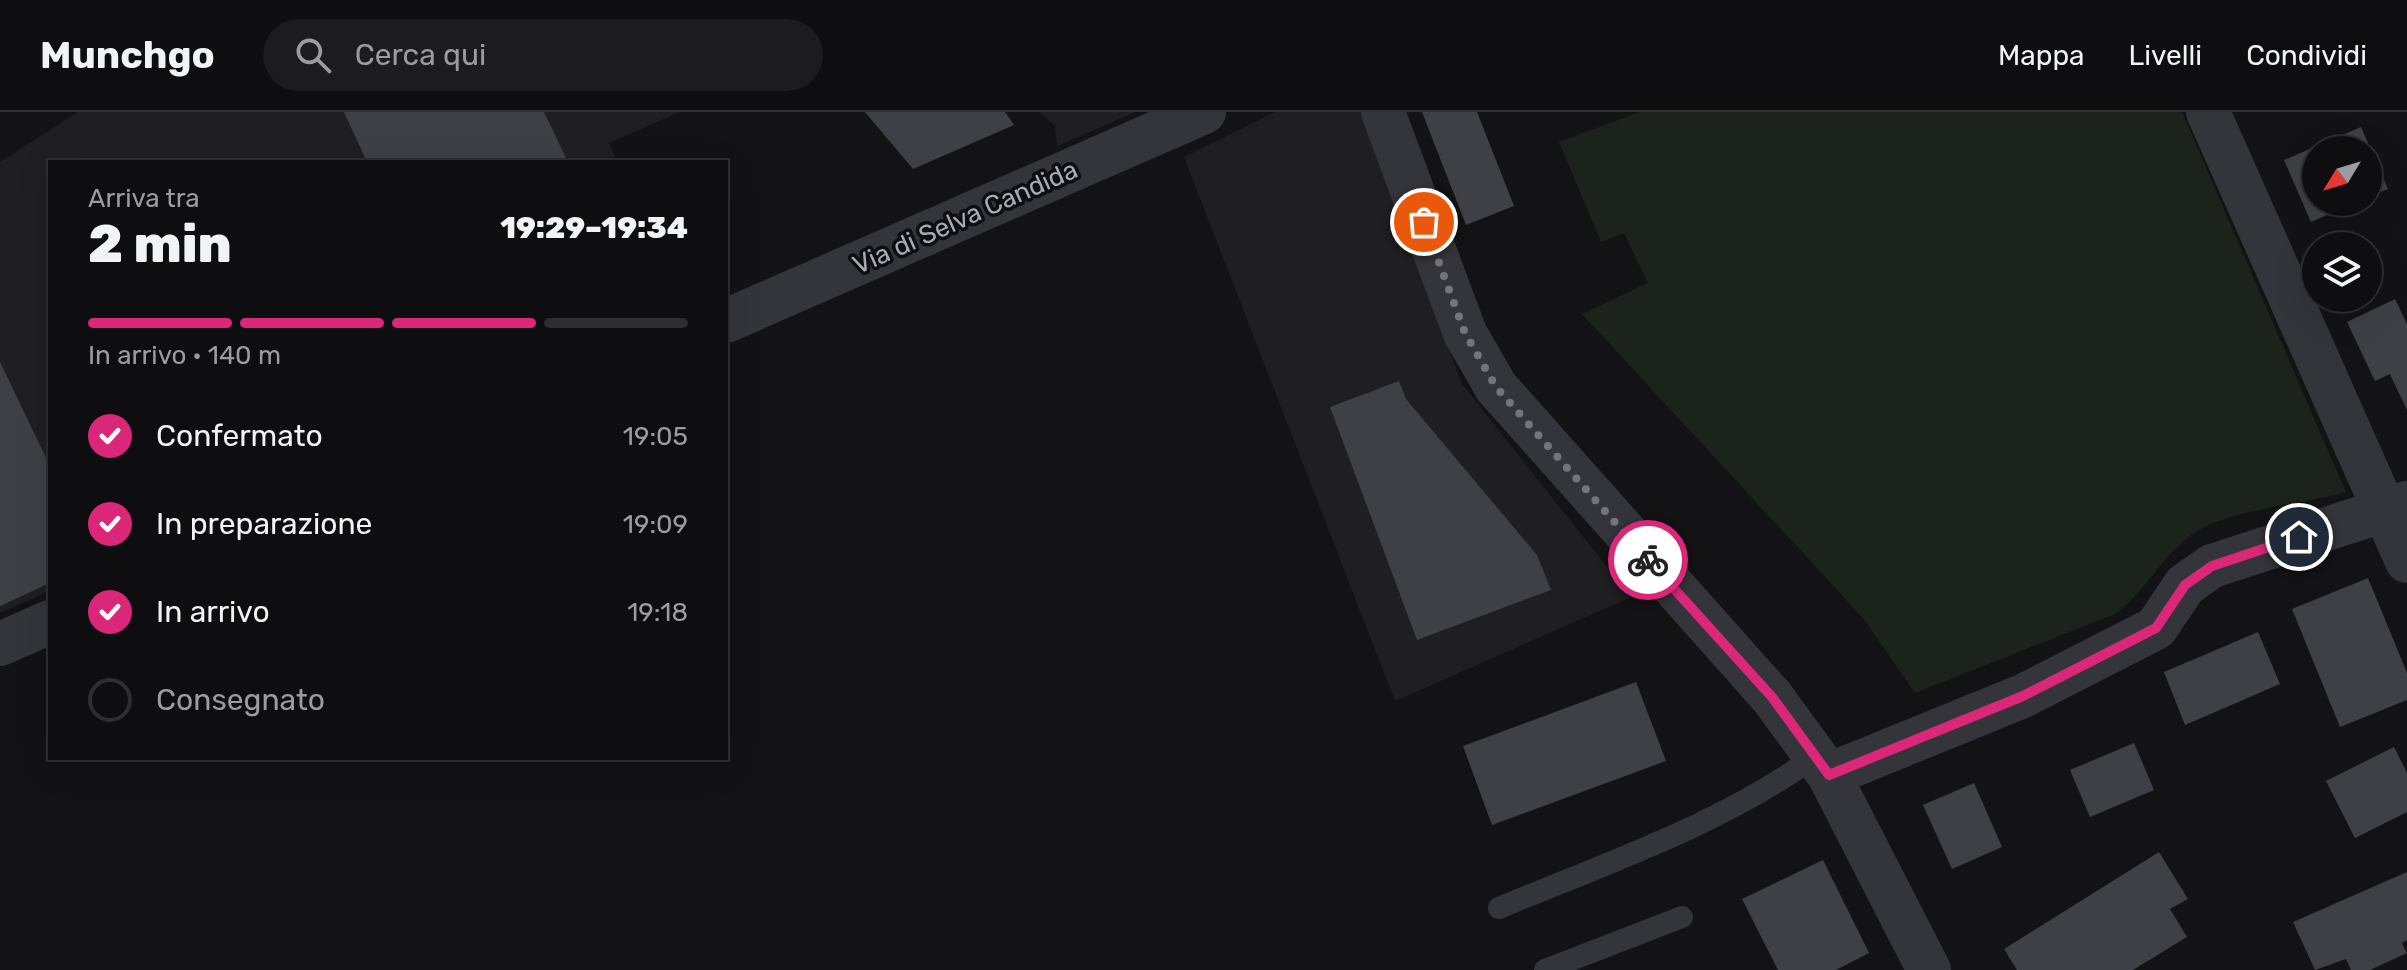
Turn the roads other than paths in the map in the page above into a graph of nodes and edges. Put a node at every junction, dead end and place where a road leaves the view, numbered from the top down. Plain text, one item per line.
1 (1204, 112) edge
2 (1383, 112) edge
3 (2208, 112) edge
4 (728, 320) edge
5 (2395, 508) edge
6 (2407, 561) edge
7 (48, 623) edge
8 (0, 644) edge
9 (1822, 765) junction
10 (1499, 908) dead end
11 (1682, 917) dead end
12 (1545, 970) edge
13 (1929, 970) edge

1 - 4 street, Via di Selva Candida
2 - 9 street
3 - 5 street
5 - 6 street
5 - 9 street
7 - 8 street
9 - 10 lane
9 - 13 street
11 - 12 lane

